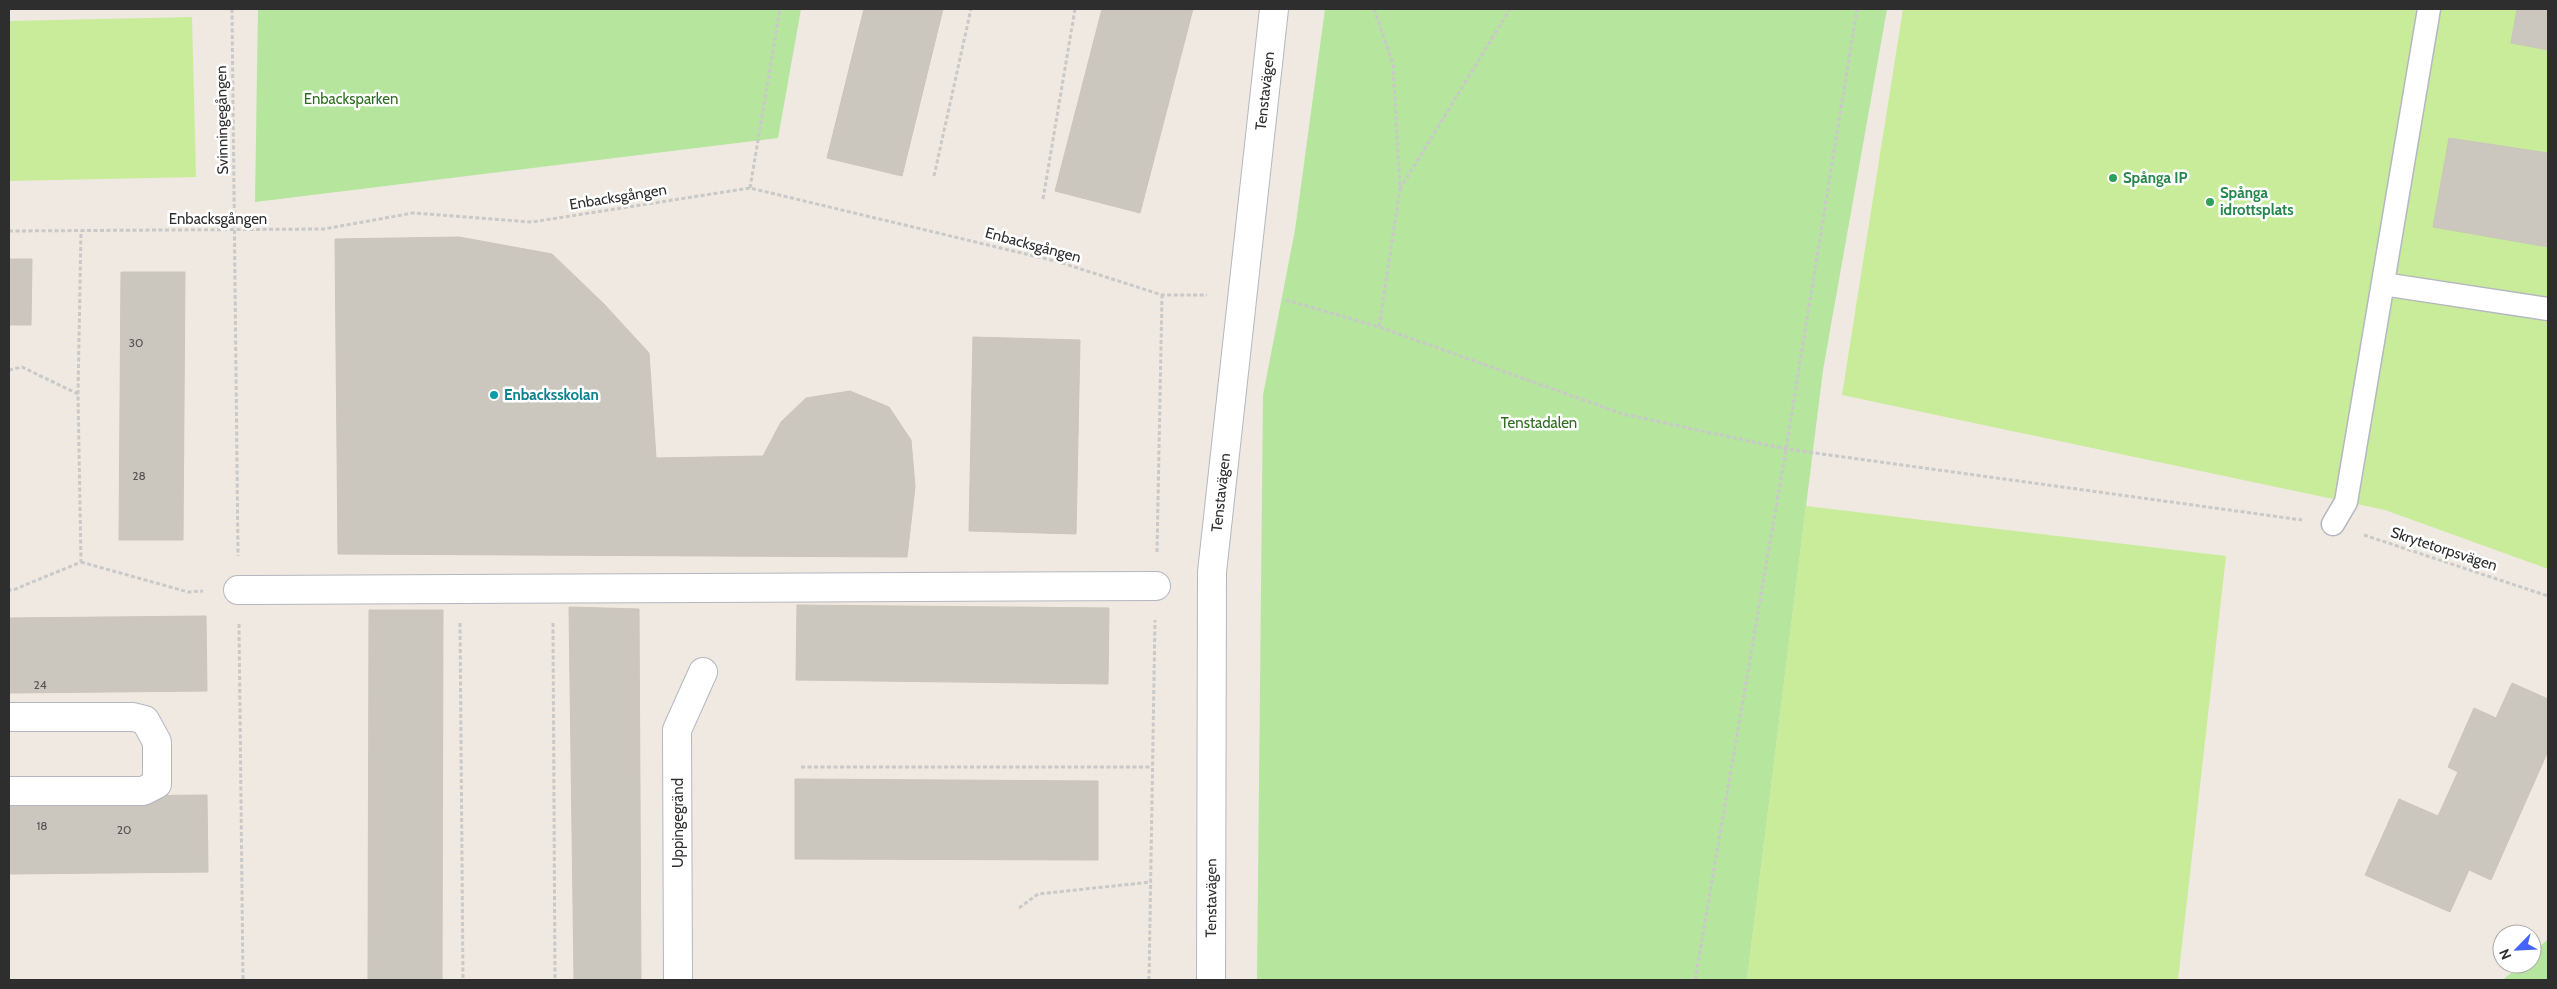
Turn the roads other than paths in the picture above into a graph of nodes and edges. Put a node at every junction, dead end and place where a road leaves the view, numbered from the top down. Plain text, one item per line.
1 (1274, 9) edge
2 (2429, 9) edge
3 (2383, 284) junction
4 (2548, 309) edge
5 (2333, 524) road end
6 (1156, 586) road end
7 (238, 590) road end
8 (703, 672) dead end
9 (9, 717) edge
10 (9, 791) edge
11 (678, 980) edge
12 (1211, 980) edge

1 - 12 street, Tenstavägen
2 - 3 lane
3 - 4 lane
3 - 5 lane
6 - 7 street
8 - 11 street, Uppingegränd
9 - 10 street

